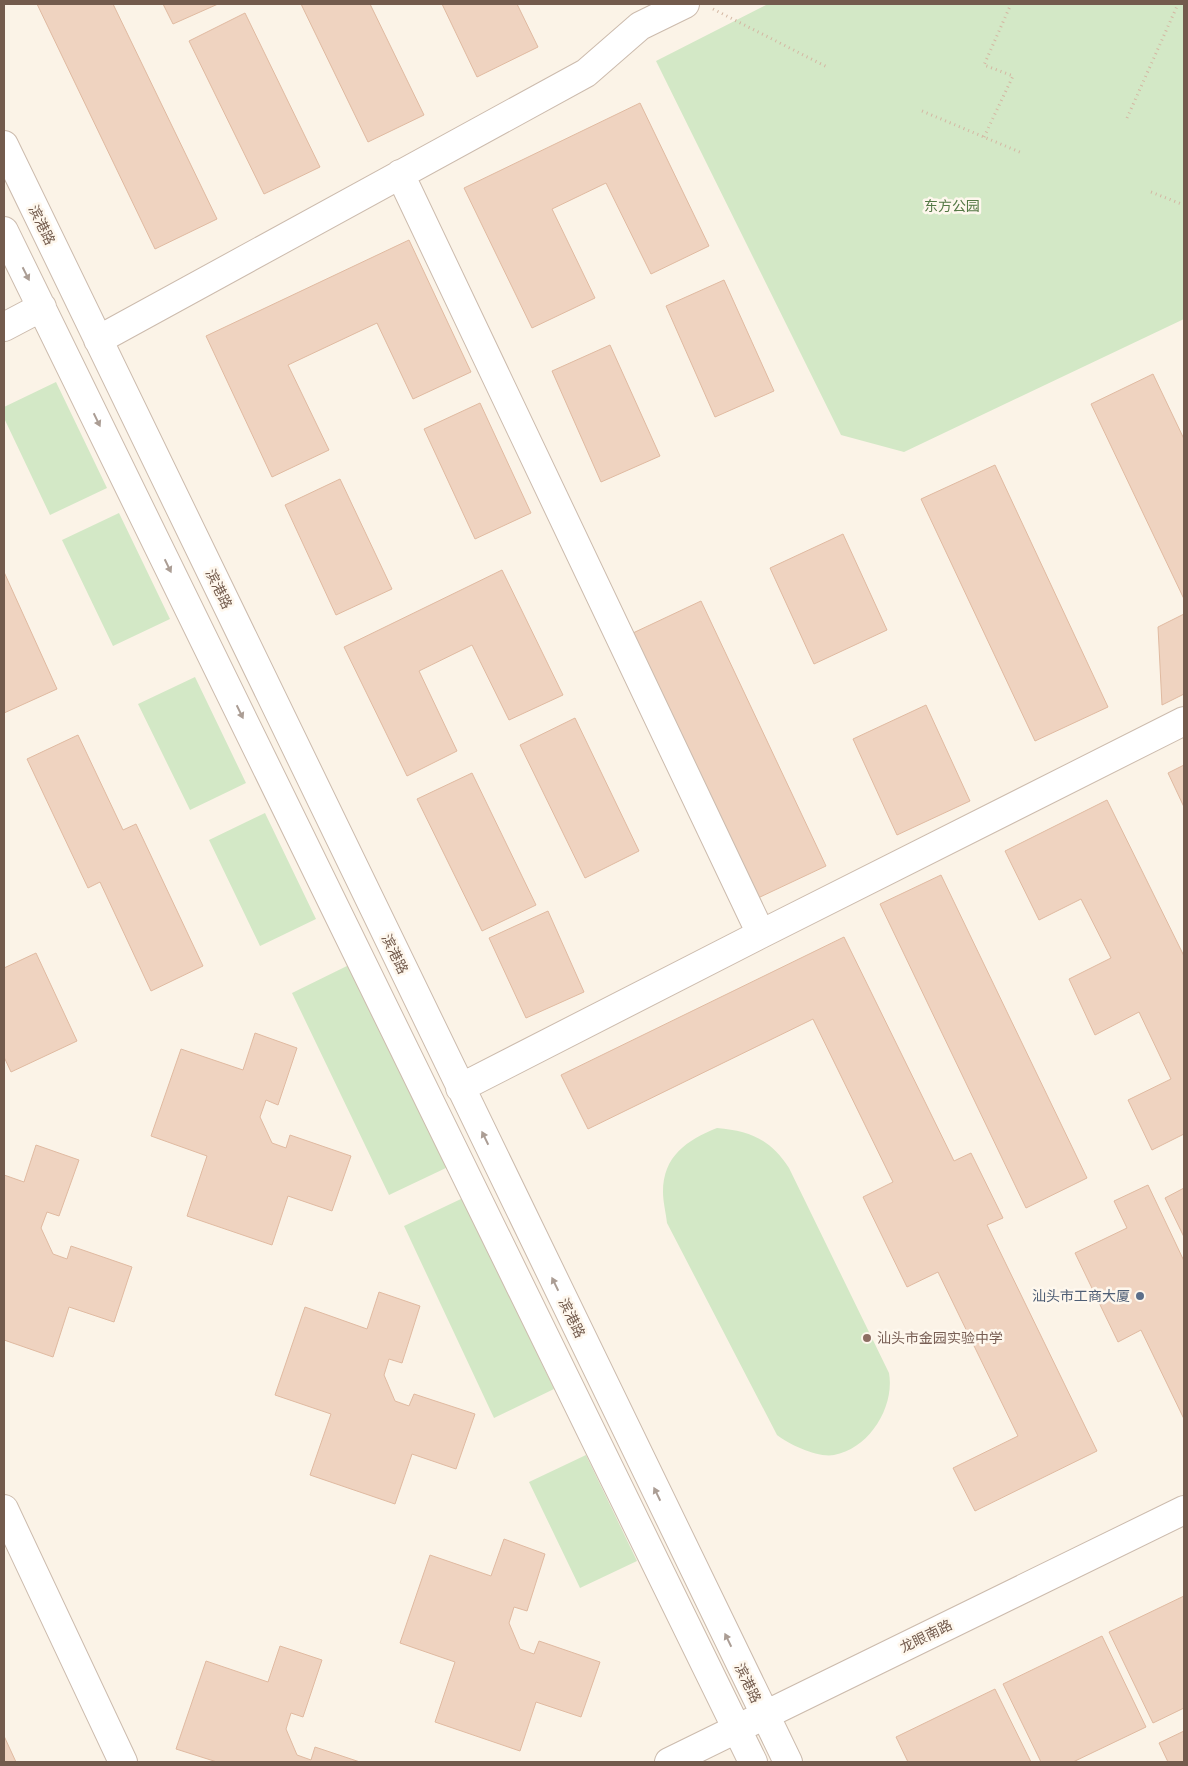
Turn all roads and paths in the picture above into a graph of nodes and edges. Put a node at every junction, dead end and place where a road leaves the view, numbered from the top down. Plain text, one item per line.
1 (685, 4) edge
2 (1011, 4) edge
3 (1178, 4) edge
4 (712, 8) dead end
5 (827, 67) dead end
6 (922, 111) dead end
7 (1127, 118) dead end
8 (984, 137) junction
9 (4, 145) edge
10 (1022, 153) dead end
11 (400, 174) junction
12 (1151, 192) dead end
13 (1184, 205) edge
14 (4, 231) edge
15 (42, 307) junction
16 (4, 328) edge
17 (98, 340) junction
18 (1184, 721) edge
19 (761, 934) junction
20 (460, 1088) junction
21 (4, 1509) edge
22 (1184, 1510) edge
23 (764, 1716) junction
24 (736, 1729) junction
25 (123, 1762) edge
26 (669, 1762) edge
27 (753, 1762) edge
28 (788, 1762) edge

1 - 11 street
2 - 8 path
3 - 7 path
4 - 5 path
6 - 8 path
8 - 10 path
9 - 17 street, 滨港路
11 - 17 street
11 - 19 street
12 - 13 path
14 -> 15 street
15 - 16 street
15 -> 24 street
17 - 20 street, 滨港路
18 - 19 street
19 - 20 street
23 -> 20 street, 滨港路
21 - 25 street
22 - 23 street, 龙眼南路
23 - 24 street, 龙眼南路
23 - 28 street, 滨港路
24 - 26 street, 龙眼南路
24 - 27 street

